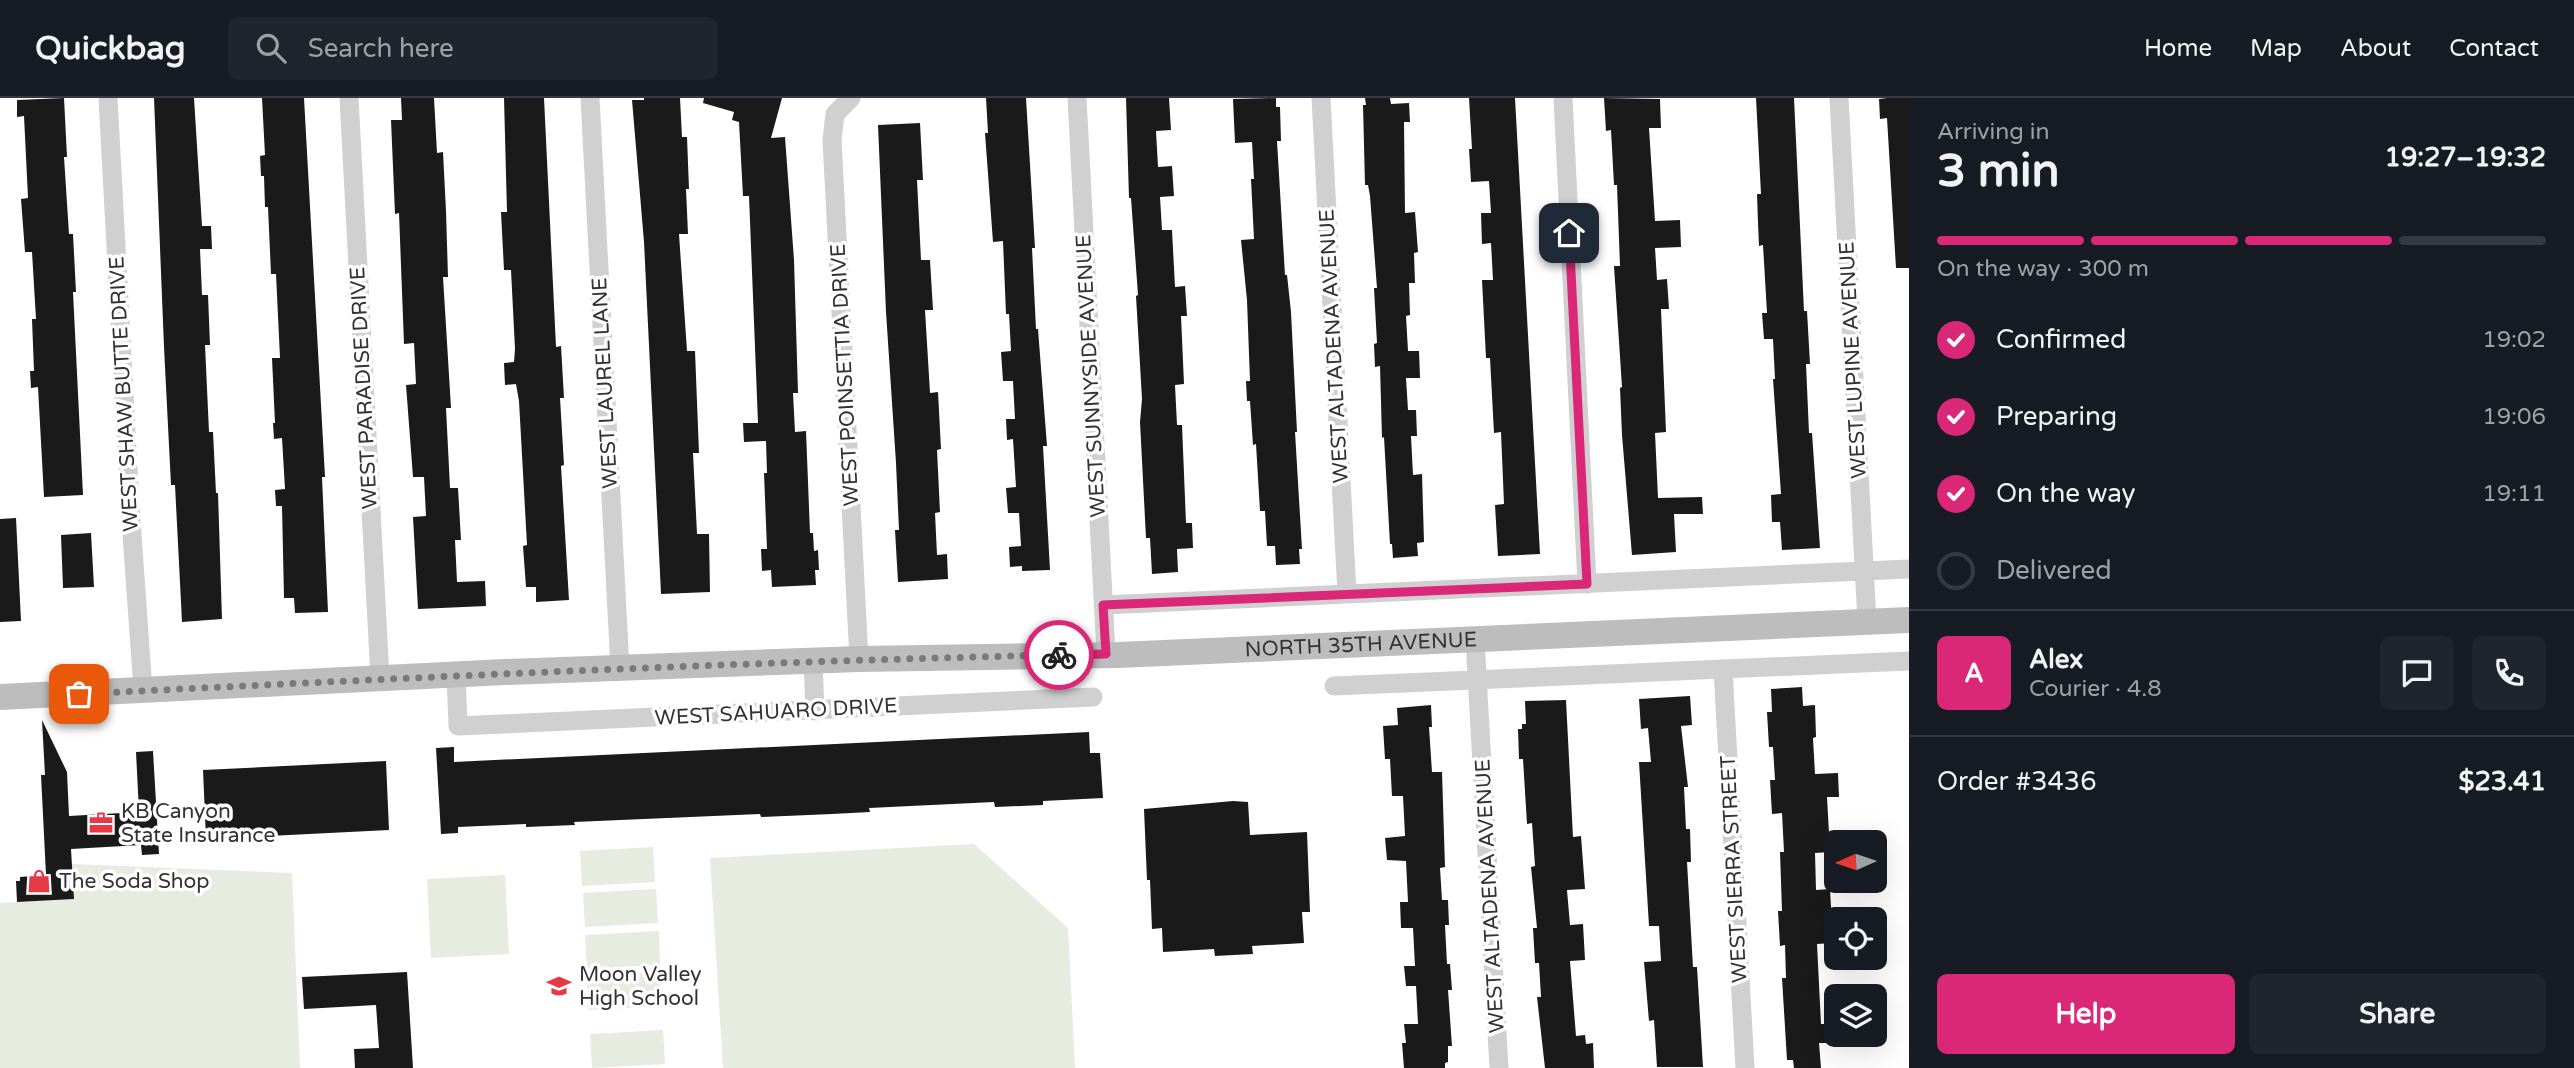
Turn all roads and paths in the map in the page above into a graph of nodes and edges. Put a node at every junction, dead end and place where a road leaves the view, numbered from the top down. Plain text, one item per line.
1 (108, 98) edge
2 (349, 98) edge
3 (590, 98) edge
4 (851, 98) edge
5 (1077, 98) edge
6 (1321, 98) edge
7 (1563, 98) edge
8 (1839, 98) edge
9 (1909, 569) edge
10 (1865, 572) junction
11 (1587, 584) junction
12 (1348, 594) junction
13 (1103, 605) junction
14 (1909, 620) edge
15 (1867, 622) junction
16 (1475, 639) junction
17 (1106, 654) junction
18 (859, 659) junction
19 (813, 661) junction
20 (1909, 661) edge
21 (620, 668) junction
22 (1723, 669) junction
23 (456, 674) junction
24 (380, 678) junction
25 (1477, 680) junction
26 (1334, 686) dead end
27 (143, 690) junction
28 (0, 697) edge
29 (1093, 697) dead end
30 (815, 711) junction
31 (1499, 1068) edge
32 (1745, 1068) edge

1 - 27 street, WEST SHAW BUTTE DRIVE
2 - 24 street, WEST PARADISE DRIVE
3 - 21 street, WEST LAUREL LANE
4 - 18 street, WEST POINSETTIA DRIVE
5 - 13 street, WEST SUNNYSIDE AVENUE
6 - 12 street, WEST ALTADENA AVENUE
7 - 11 street
8 - 10 street, WEST LUPINE AVENUE
9 - 10 street
10 - 11 street
10 - 15 street, WEST LUPINE AVENUE
11 - 12 street
12 - 13 street
13 - 17 street, WEST SUNNYSIDE AVENUE
14 - 15 main road, NORTH 35TH AVENUE
15 - 16 main road, NORTH 35TH AVENUE
16 - 17 main road, NORTH 35TH AVENUE
16 - 25 street, WEST ALTADENA AVENUE
17 - 18 main road, NORTH 35TH AVENUE
18 - 19 main road, NORTH 35TH AVENUE
19 - 21 main road, NORTH 35TH AVENUE
19 - 30 street
20 - 22 street, NORTH 35TH AVENUE
21 - 23 main road, NORTH 35TH AVENUE
22 - 25 street, NORTH 35TH AVENUE
22 - 32 street, WEST SIERRA STREET
23 - 24 main road, NORTH 35TH AVENUE
23 - 30 street, WEST SAHUARO DRIVE
24 - 27 main road, NORTH 35TH AVENUE
25 - 26 street, NORTH 35TH AVENUE
25 - 31 street, WEST ALTADENA AVENUE
27 - 28 main road, NORTH 35TH AVENUE
29 - 30 street, WEST SAHUARO DRIVE

